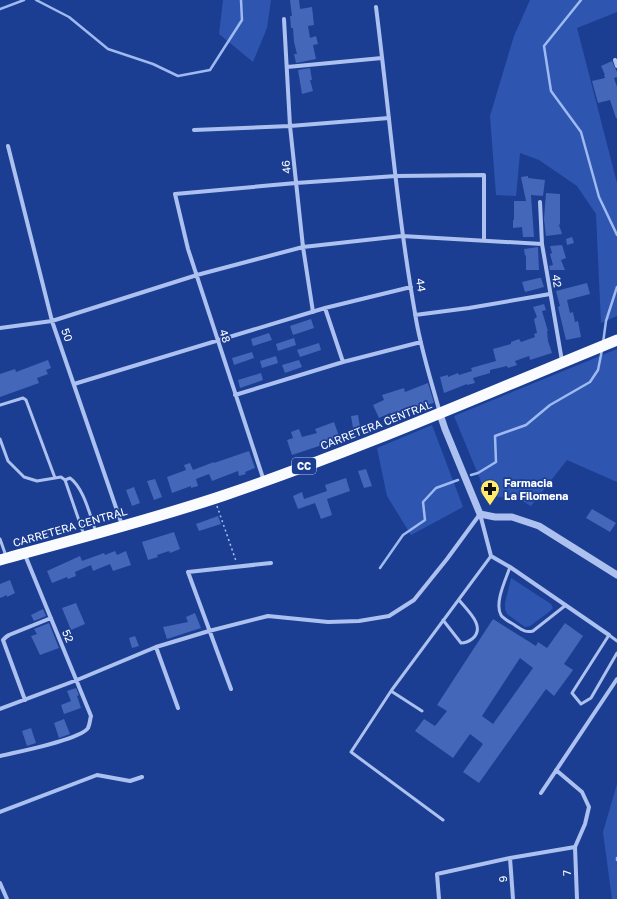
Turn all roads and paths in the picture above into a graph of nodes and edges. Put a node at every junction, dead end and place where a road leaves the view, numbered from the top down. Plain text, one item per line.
1 (376, 7) dead end
2 (284, 20) dead end
3 (382, 58) junction
4 (615, 60) dead end
5 (617, 66) edge
6 (287, 67) junction
7 (388, 118) junction
8 (290, 126) junction
9 (194, 130) dead end
10 (8, 146) dead end
11 (396, 176) junction
12 (296, 183) junction
13 (540, 202) dead end
14 (402, 236) junction
15 (484, 241) junction
16 (542, 244) junction
17 (303, 247) junction
18 (197, 275) junction
19 (411, 287) junction
20 (550, 294) junction
21 (325, 308) junction
22 (313, 312) junction
23 (415, 314) junction
24 (52, 321) junction
25 (0, 328) edge
26 (617, 340) edge
27 (217, 341) junction
28 (421, 342) junction
29 (342, 362) junction
30 (562, 362) junction
31 (74, 384) junction
32 (235, 395) junction
33 (0, 405) edge
34 (440, 414) junction
35 (0, 439) edge
36 (55, 478) junction
37 (65, 480) junction
38 (264, 482) junction
39 (215, 499) junction
40 (480, 514) junction
41 (122, 526) junction
42 (96, 533) junction
43 (84, 536) junction
44 (0, 538) edge
45 (24, 553) junction
46 (491, 556) junction
47 (3, 559) edge
48 (271, 563) dead end
49 (238, 566) junction
50 (510, 567) junction
51 (617, 575) edge
52 (459, 600) junction
53 (566, 605) junction
54 (51, 618) junction
55 (443, 620) junction
56 (209, 631) junction
57 (609, 635) junction
58 (617, 641) edge
59 (156, 647) junction
60 (617, 653) edge
61 (617, 679) edge
62 (77, 680) junction
63 (231, 689) dead end
64 (391, 691) junction
65 (25, 700) junction
66 (178, 708) dead end
67 (0, 709) edge
68 (422, 711) dead end
69 (0, 756) edge
70 (556, 770) junction
71 (142, 777) dead end
72 (541, 793) dead end
73 (0, 812) edge
74 (443, 820) dead end
75 (575, 847) junction
76 (510, 858) junction
77 (0, 882) edge
78 (7, 899) edge
79 (439, 899) edge
80 (513, 899) edge
81 (577, 899) edge

1 - 3 street, 44
2 - 6 street, 46
3 - 6 street
3 - 7 street, 44
4 - 5 street
6 - 8 street, 46
7 - 8 street
7 - 11 street, 44
8 - 9 street
8 - 12 street, 46
10 - 24 street, 50
11 - 12 street
11 - 14 street, 44
11 - 15 street
12 - 17 street, 46
12 - 18 street, 48
13 - 16 street, 42
14 - 15 street
14 - 17 street
14 - 19 street, 44
15 - 16 street
16 - 20 street, 42
17 - 18 street
17 - 22 street, 46
18 - 24 street
18 - 27 street, 48
19 - 21 street
19 - 23 street, 44
20 - 23 street
20 - 30 street, 42
21 - 22 street
21 - 29 street
22 - 27 street
23 - 28 street, 44
24 - 25 street
24 - 31 street, 50
26 - 30 highway, CARRETERA CENTRAL / CC
27 - 31 street
27 - 32 street, 48
28 - 29 street
28 - 34 street, 44
29 - 32 street
30 - 34 highway, CARRETERA CENTRAL / CC
31 - 41 street, 50
32 - 38 street, 48
33 - 36 lane
34 - 38 highway, CARRETERA CENTRAL / CC
34 - 40 street, 44
35 - 36 lane
36 - 37 lane
37 - 42 lane
37 - 43 lane
38 - 39 highway, CARRETERA CENTRAL / CC
39 - 41 highway, CARRETERA CENTRAL / CC
39 - 49 path
40 - 46 street, 44
40 - 51 street
40 - 56 street
41 - 42 highway, CARRETERA CENTRAL / CC
42 - 43 highway, CARRETERA CENTRAL / CC
43 - 45 highway, CARRETERA CENTRAL / CC
44 - 47 lane
45 - 47 highway, CARRETERA CENTRAL / CC
45 - 54 street, 52
46 - 50 street
46 - 52 lane
48 - 49 street
49 - 56 street
50 - 53 street
50 - 53 lane
52 - 55 lane
52 - 55 lane
53 - 57 street
54 - 62 street, 52
54 - 65 street
55 - 64 lane
56 - 59 street
56 - 63 street
57 - 58 lane
57 - 60 lane
59 - 62 street
59 - 66 street
61 - 70 street
62 - 65 street
62 - 69 street, 52
64 - 68 lane
64 - 74 lane
65 - 67 street
70 - 72 street
70 - 75 street
71 - 73 street
75 - 76 street
75 - 81 street, 7
76 - 79 street
76 - 80 street, 9
77 - 78 street

